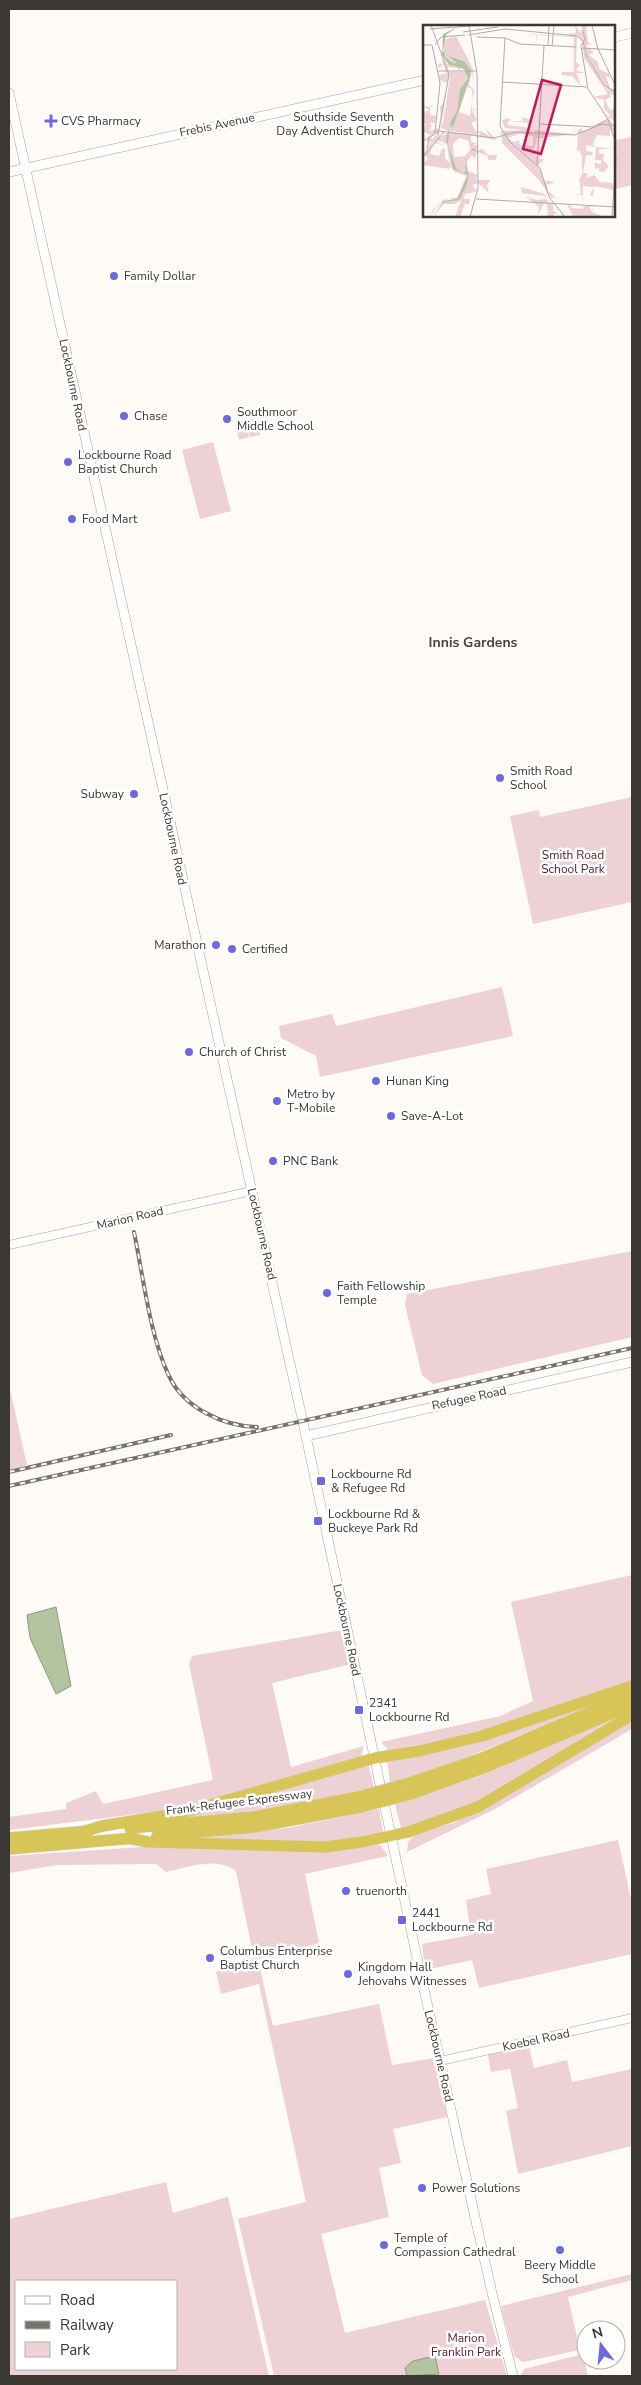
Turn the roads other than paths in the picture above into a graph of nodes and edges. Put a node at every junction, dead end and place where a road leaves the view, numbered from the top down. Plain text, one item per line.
1 (632, 33) edge
2 (616, 37) edge
3 (423, 80) edge
4 (9, 93) edge
5 (25, 168) junction
6 (9, 172) edge
7 (252, 1190) junction
8 (9, 1245) edge
9 (632, 1362) edge
10 (306, 1436) junction
11 (632, 1686) edge
12 (632, 1694) edge
13 (632, 1705) edge
14 (632, 1714) edge
15 (375, 1758) junction
16 (410, 1789) junction
17 (359, 1802) junction
18 (82, 1832) junction
19 (392, 1835) junction
20 (9, 1838) edge
21 (128, 1838) junction
22 (9, 1850) edge
23 (632, 2018) edge
24 (440, 2061) junction
25 (513, 2376) edge

1 - 2 main road
3 - 5 main road, Frebis Avenue
4 - 5 main road, Lockbourne Road
5 - 6 main road, Frebis Avenue
5 - 7 main road, Lockbourne Road
7 - 8 street, Marion Road
7 - 10 main road, Lockbourne Road
9 - 10 main road, Refugee Road
10 - 15 main road, Lockbourne Road
11 - 15 highway
12 - 16 highway, Frank-Refugee Expressway
13 - 16 highway, Frank-Refugee Expressway
14 - 19 highway
15 - 18 highway
15 - 19 main road, Lockbourne Road
16 - 17 highway, Frank-Refugee Expressway, bridge
17 - 18 highway, Frank-Refugee Expressway
17 - 21 highway, Frank-Refugee Expressway
18 - 20 highway, Frank-Refugee Expressway
19 - 21 highway
19 - 24 main road, Lockbourne Road
21 - 22 highway, Frank-Refugee Expressway
23 - 24 street, Koebel Road
24 - 25 main road, Lockbourne Road

